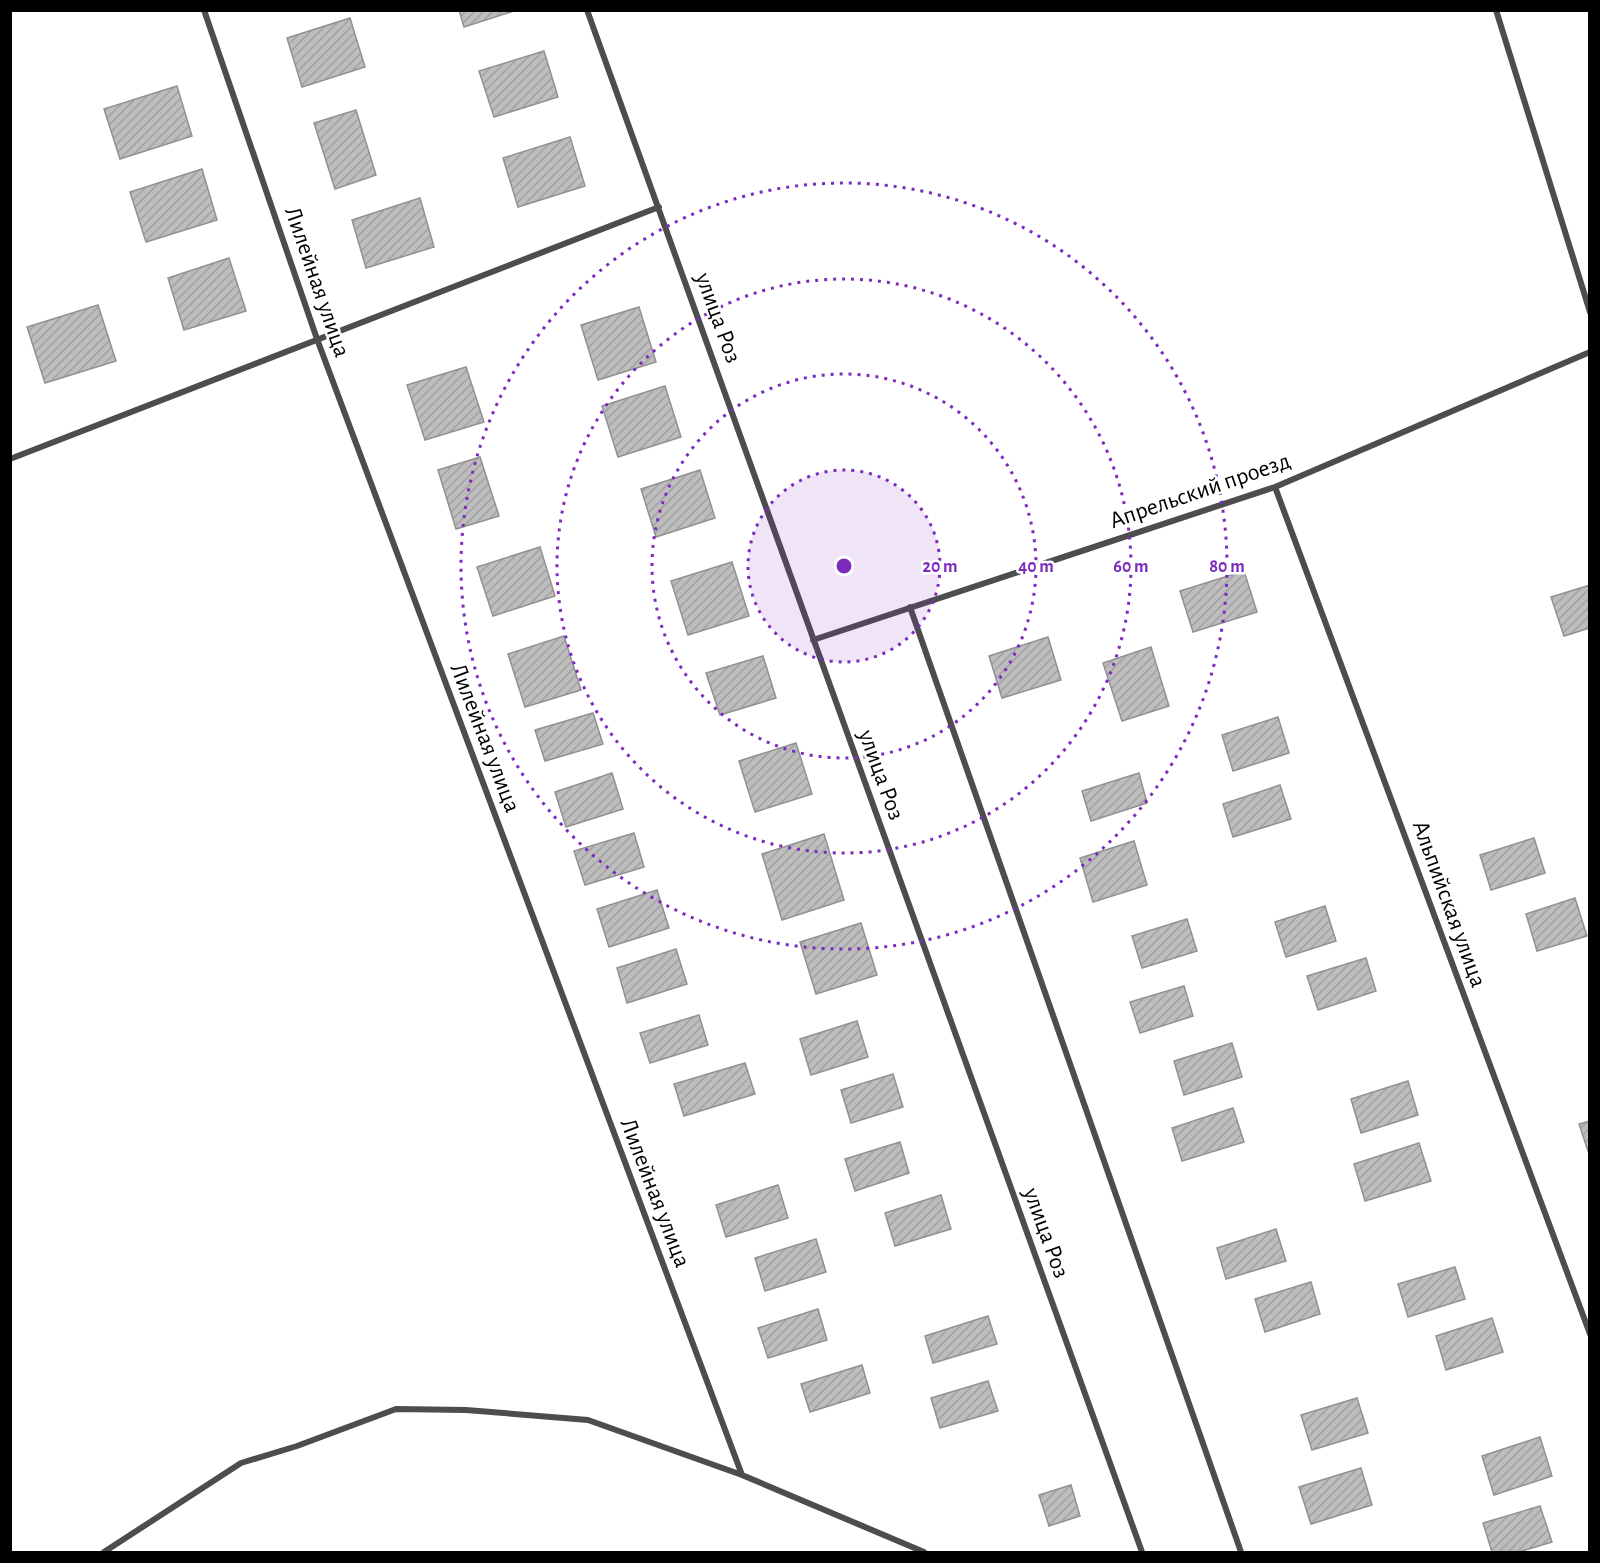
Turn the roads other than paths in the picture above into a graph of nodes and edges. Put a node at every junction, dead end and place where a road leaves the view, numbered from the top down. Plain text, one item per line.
1 (204, 10) edge
2 (587, 10) edge
3 (1496, 10) edge
4 (659, 207) junction
5 (1590, 312) edge
6 (317, 339) junction
7 (1590, 352) edge
8 (10, 459) edge
9 (1275, 487) junction
10 (910, 608) junction
11 (813, 640) junction
12 (1590, 1334) edge
13 (742, 1475) junction
14 (104, 1552) edge
15 (924, 1552) edge
16 (1142, 1552) edge
17 (1241, 1552) edge

1 - 6 street, Лилейная улица
2 - 4 street, улица Роз
3 - 5 street
4 - 6 street
4 - 11 street, улица Роз
6 - 8 street
6 - 13 street, Лилейная улица
7 - 9 street, Апрельский проезд
9 - 10 street, Апрельский проезд
9 - 12 street, Альпийская улица
10 - 11 street, Апрельский проезд
10 - 17 street
11 - 16 street, улица Роз
13 - 14 street
13 - 15 street

